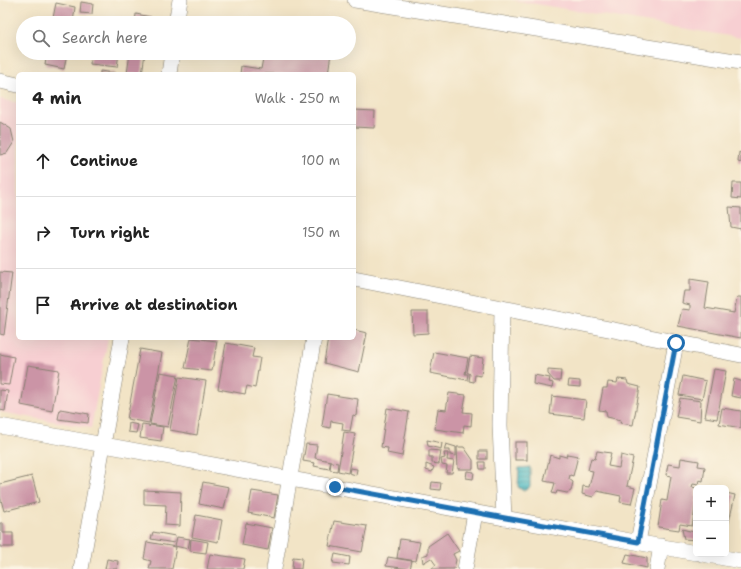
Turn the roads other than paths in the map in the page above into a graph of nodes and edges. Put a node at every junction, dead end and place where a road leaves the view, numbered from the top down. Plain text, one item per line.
1 (180, 0) edge
2 (355, 0) edge
3 (177, 16) edge
4 (171, 60) edge
5 (741, 62) edge
6 (169, 72) edge
7 (0, 81) edge
8 (16, 85) edge
9 (356, 279) edge
10 (502, 308) junction
11 (122, 340) edge
12 (314, 340) edge
13 (676, 343) junction
14 (741, 355) edge
15 (0, 426) edge
16 (102, 445) junction
17 (290, 479) junction
18 (475, 513) junction
19 (504, 518) junction
20 (638, 542) junction
21 (661, 546) junction
22 (693, 552) edge
23 (719, 557) edge
24 (741, 561) edge
25 (81, 569) edge
26 (274, 569) edge
27 (465, 569) edge
28 (657, 569) edge

1 - 3 street
2 - 5 street
4 - 6 street
7 - 8 street
9 - 10 street
10 - 13 street
10 - 19 street
11 - 16 street
12 - 17 street
13 - 14 street
13 - 20 street
15 - 16 street
16 - 17 street
16 - 25 street
17 - 18 street
17 - 26 street
18 - 19 street
18 - 27 street
19 - 20 street
20 - 21 street
21 - 22 street
21 - 28 street
23 - 24 street

